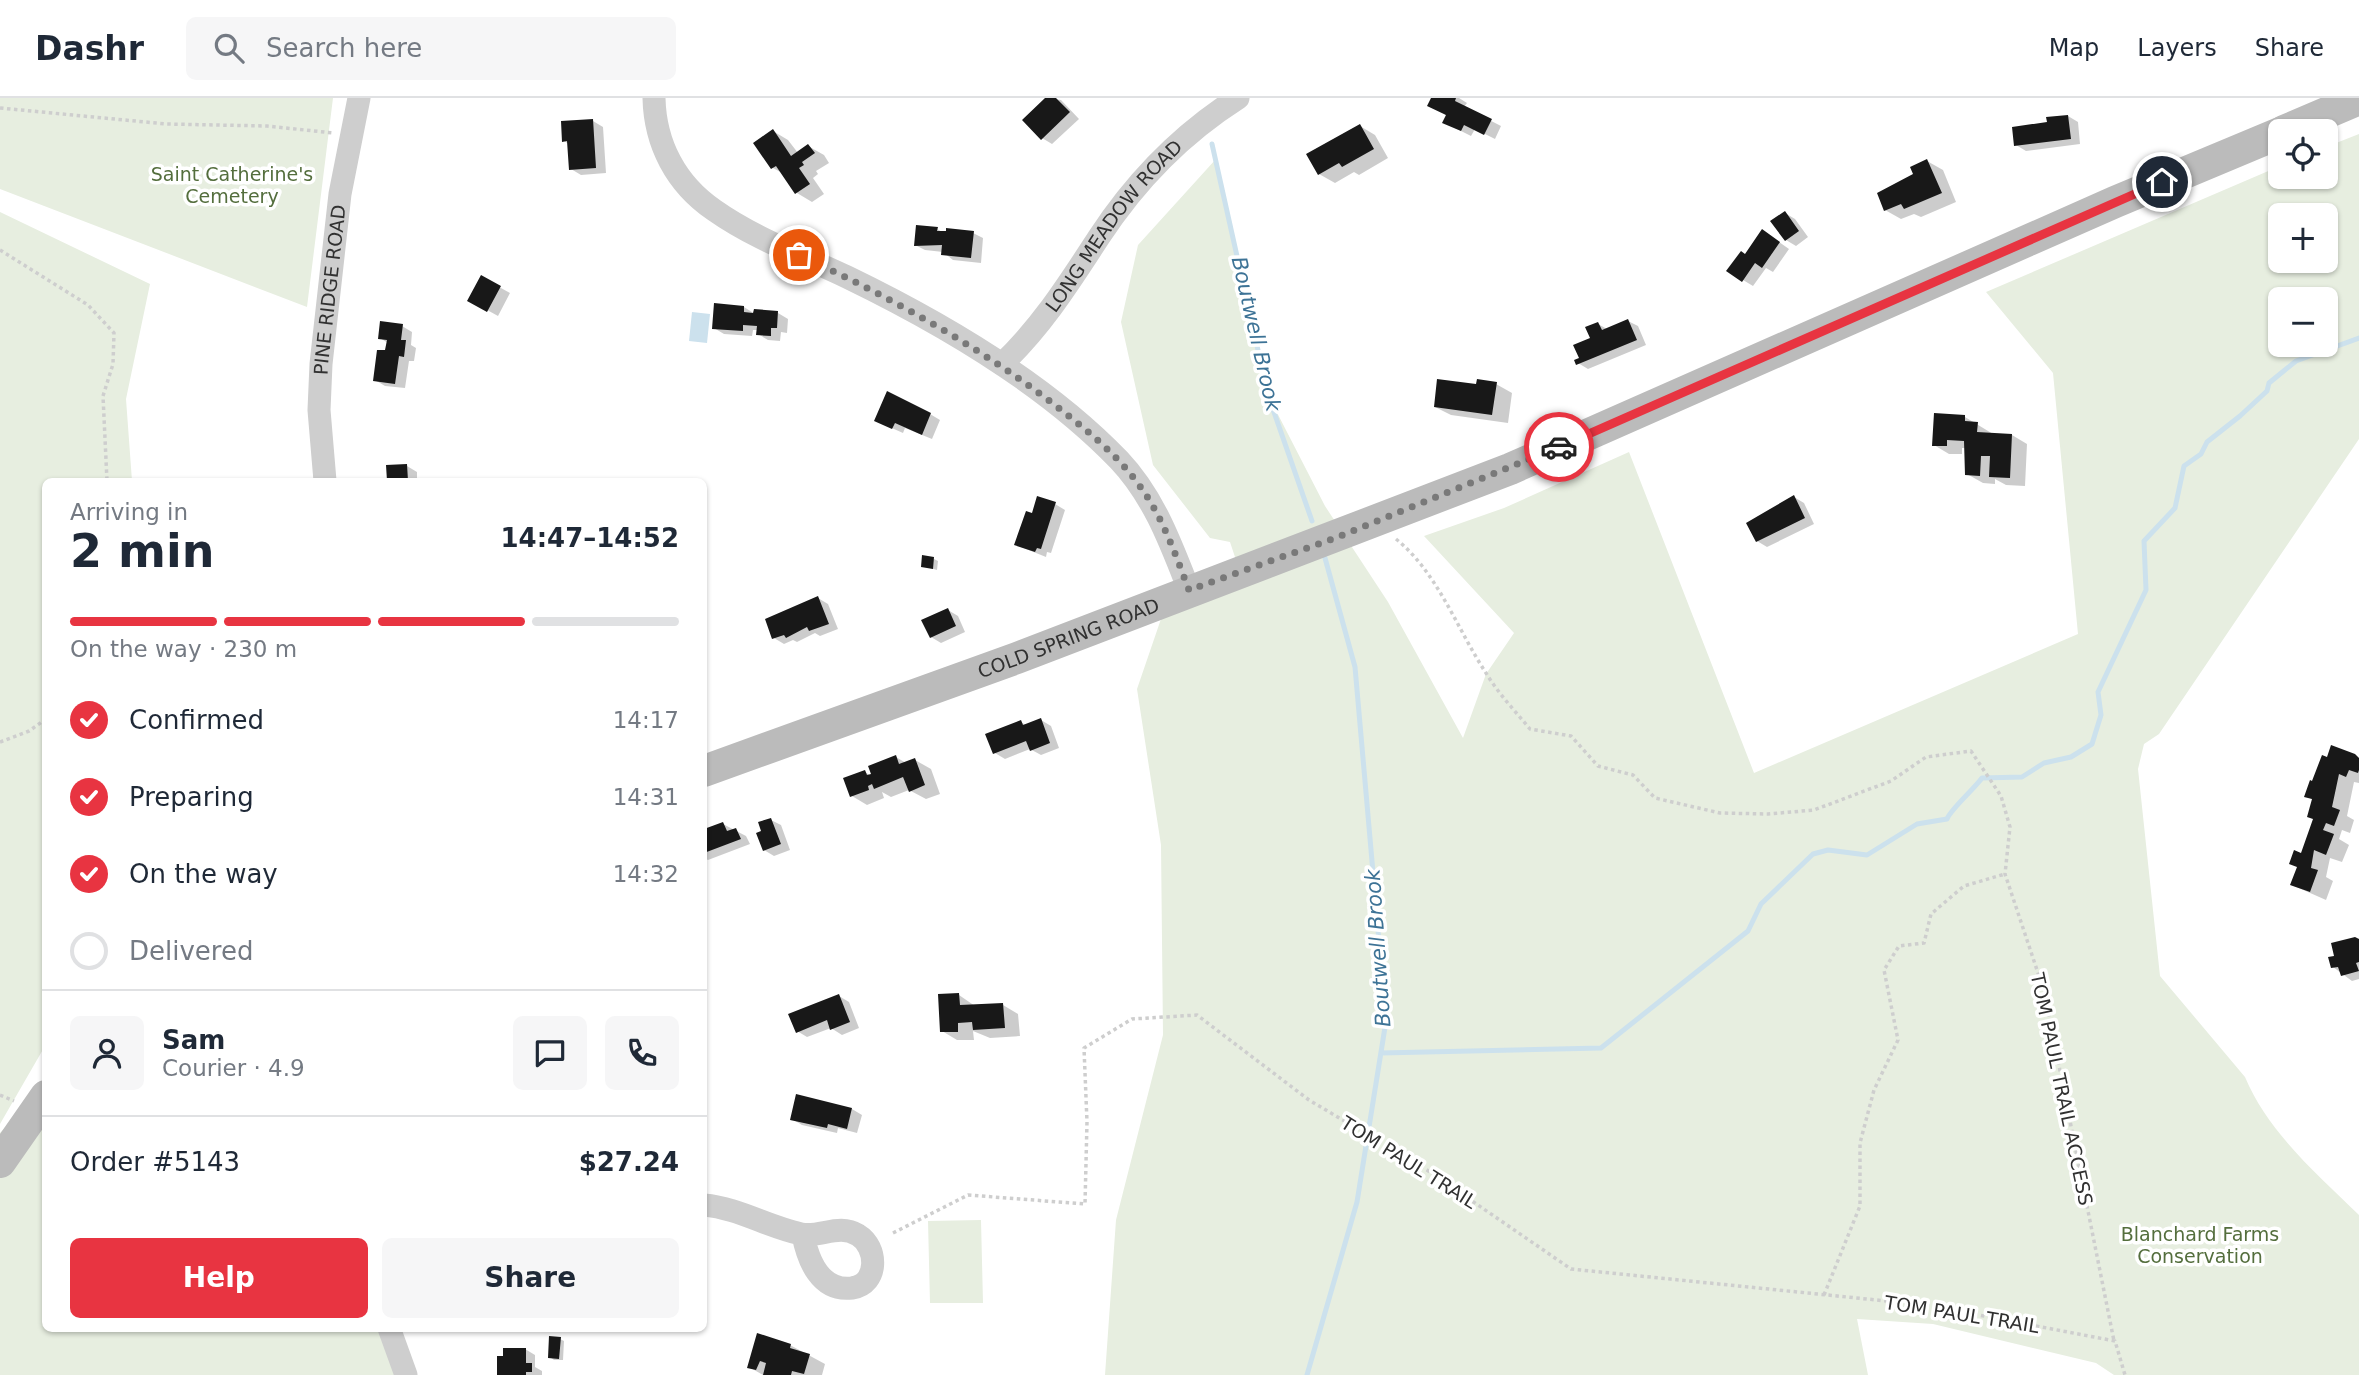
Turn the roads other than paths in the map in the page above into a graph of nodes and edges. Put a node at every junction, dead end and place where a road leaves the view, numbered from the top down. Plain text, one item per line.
1 (359, 98) edge
2 (654, 98) edge
3 (1238, 98) edge
4 (2359, 99) edge
5 (2312, 119) edge
6 (2268, 138) edge
7 (1002, 364) junction
8 (325, 478) edge
9 (1189, 590) junction
10 (707, 770) edge
11 (42, 1102) edge
12 (0, 1162) edge
13 (707, 1206) edge
14 (803, 1235) dead end
15 (390, 1332) edge
16 (406, 1375) edge

1 - 8 street, PINE RIDGE ROAD
2 - 7 street
3 - 7 street, LONG MEADOW ROAD
4 - 5 street, COLD SPRING ROAD
6 - 9 street, COLD SPRING ROAD
7 - 9 street
9 - 10 street, COLD SPRING ROAD
11 - 12 street
13 - 14 street
15 - 16 street

